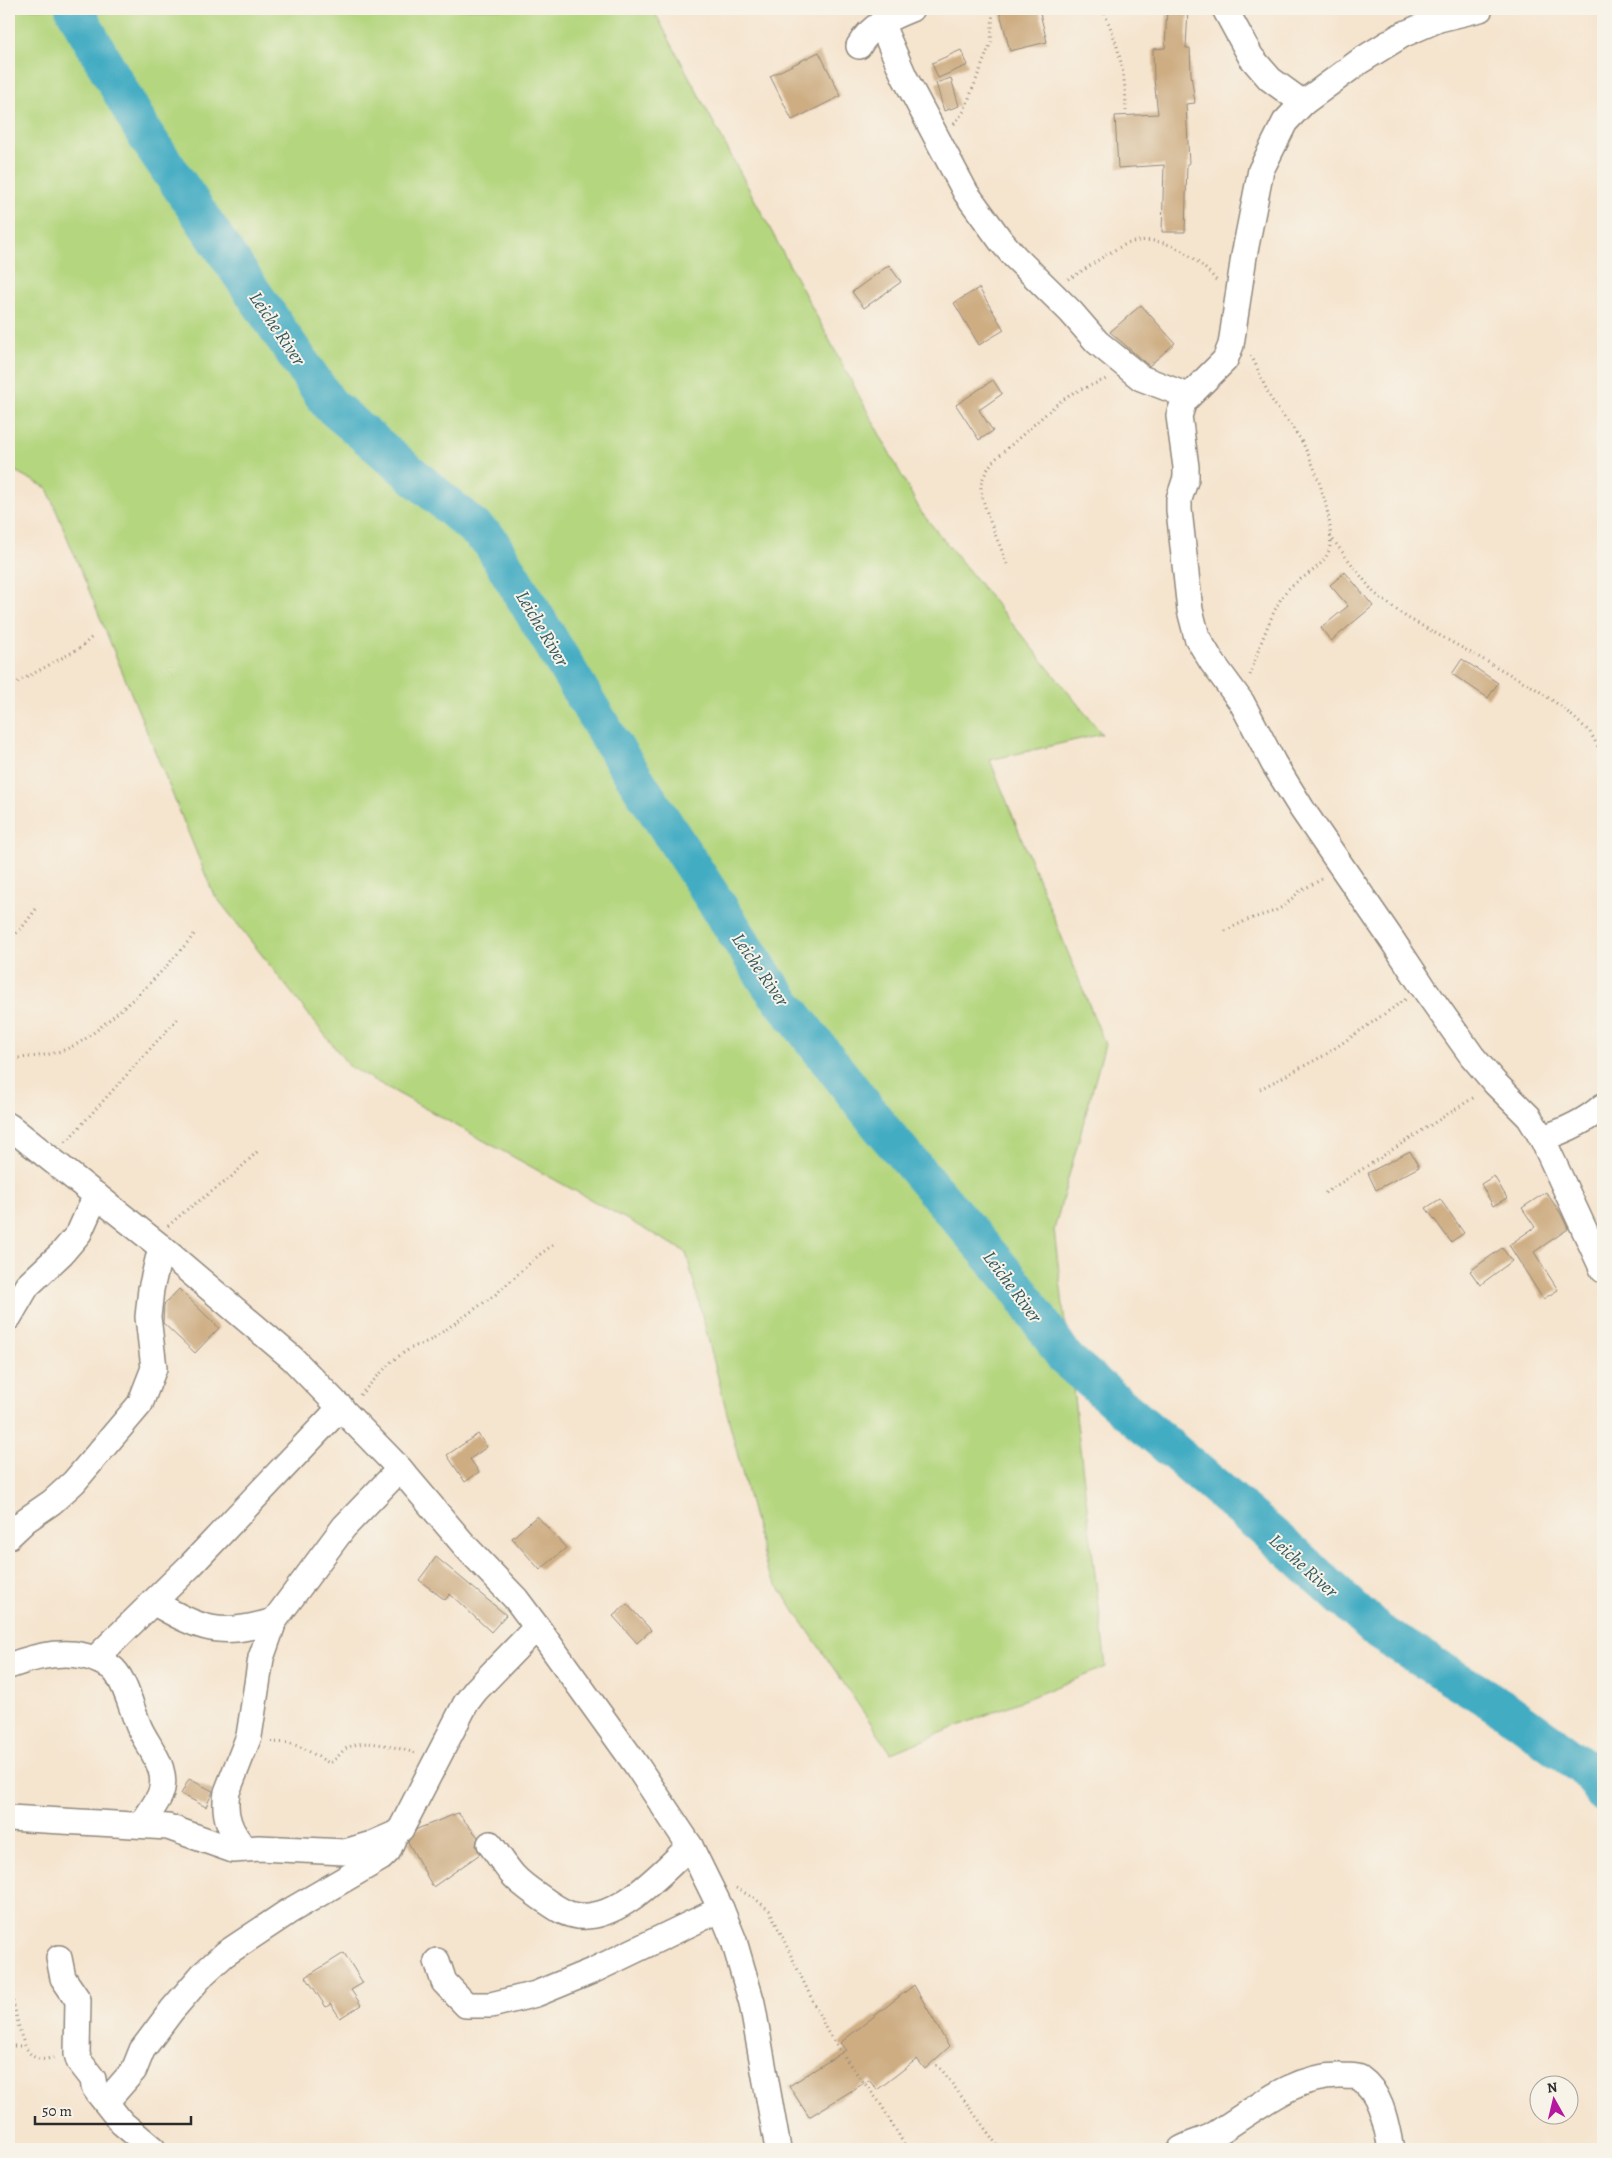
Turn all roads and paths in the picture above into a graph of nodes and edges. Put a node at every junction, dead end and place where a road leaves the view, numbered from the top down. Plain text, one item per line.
1 (911, 9) edge
2 (993, 9) edge
3 (1102, 9) edge
4 (1225, 9) edge
5 (1480, 9) edge
6 (882, 23) junction
7 (859, 46) dead end
8 (1303, 103) junction
9 (1126, 111) dead end
10 (940, 142) junction
11 (1219, 283) dead end
12 (1049, 289) junction
13 (1235, 326) junction
14 (1130, 369) junction
15 (1188, 396) junction
16 (1330, 536) junction
17 (1008, 564) dead end
18 (92, 637) dead end
19 (9, 687) edge
20 (1242, 703) junction
21 (1603, 756) edge
22 (1343, 870) junction
23 (36, 909) dead end
24 (1225, 931) dead end
25 (196, 932) dead end
26 (9, 940) edge
27 (1423, 987) junction
28 (179, 1017) dead end
29 (9, 1059) edge
30 (1495, 1083) junction
31 (1260, 1089) dead end
32 (1603, 1106) edge
33 (9, 1126) edge
34 (1542, 1138) junction
35 (259, 1150) dead end
36 (50, 1159) junction
37 (1325, 1193) dead end
38 (96, 1195) junction
39 (556, 1243) dead end
40 (158, 1244) junction
41 (1603, 1270) edge
42 (9, 1317) edge
43 (343, 1410) junction
44 (400, 1469) junction
45 (9, 1536) edge
46 (153, 1602) junction
47 (274, 1621) junction
48 (537, 1627) junction
49 (95, 1659) junction
50 (9, 1666) edge
51 (249, 1736) junction
52 (439, 1758) junction
53 (9, 1818) edge
54 (142, 1825) junction
55 (395, 1834) junction
56 (490, 1844) dead end
57 (690, 1846) junction
58 (245, 1849) junction
59 (707, 1880) junction
60 (722, 1909) junction
61 (59, 1958) dead end
62 (437, 1961) dead end
63 (9, 1992) edge
64 (9, 2046) edge
65 (24, 2046) junction
66 (78, 2049) junction
67 (936, 2066) dead end
68 (106, 2102) junction
69 (153, 2149) edge
70 (778, 2149) edge
71 (907, 2149) edge
72 (1000, 2149) edge
73 (1181, 2149) edge
74 (1391, 2149) edge

1 - 6 street
2 - 10 path
3 - 9 path
4 - 8 street
5 - 8 street
6 - 7 street
6 - 10 street
8 - 13 street
10 - 12 street
11 - 12 path
12 - 14 street
13 - 15 street
13 - 16 path
14 - 15 street
14 - 17 path
15 - 20 street
16 - 20 path
16 - 21 path
18 - 19 path
20 - 22 street
22 - 24 path
22 - 27 street
23 - 26 path
25 - 29 path
27 - 30 street
27 - 31 path
28 - 36 path
30 - 34 street
30 - 37 path
32 - 34 street
33 - 36 street
34 - 41 street
35 - 40 path
36 - 38 street
38 - 40 street
38 - 42 street
39 - 43 path
40 - 43 street
40 - 45 street
43 - 44 street
43 - 46 street
44 - 47 street
44 - 48 street
46 - 47 street
46 - 49 street
47 - 51 street
48 - 52 street
48 - 57 street
49 - 50 street
49 - 54 street
51 - 52 path
51 - 58 street
52 - 55 street
53 - 54 street
54 - 58 street
55 - 58 street
55 - 68 street
56 - 57 street
57 - 59 street
59 - 60 street
59 - 71 path
60 - 62 street
60 - 70 street
61 - 66 street
63 - 65 path
64 - 65 path
65 - 66 path
66 - 68 street
67 - 72 path
68 - 69 street
73 - 74 street

